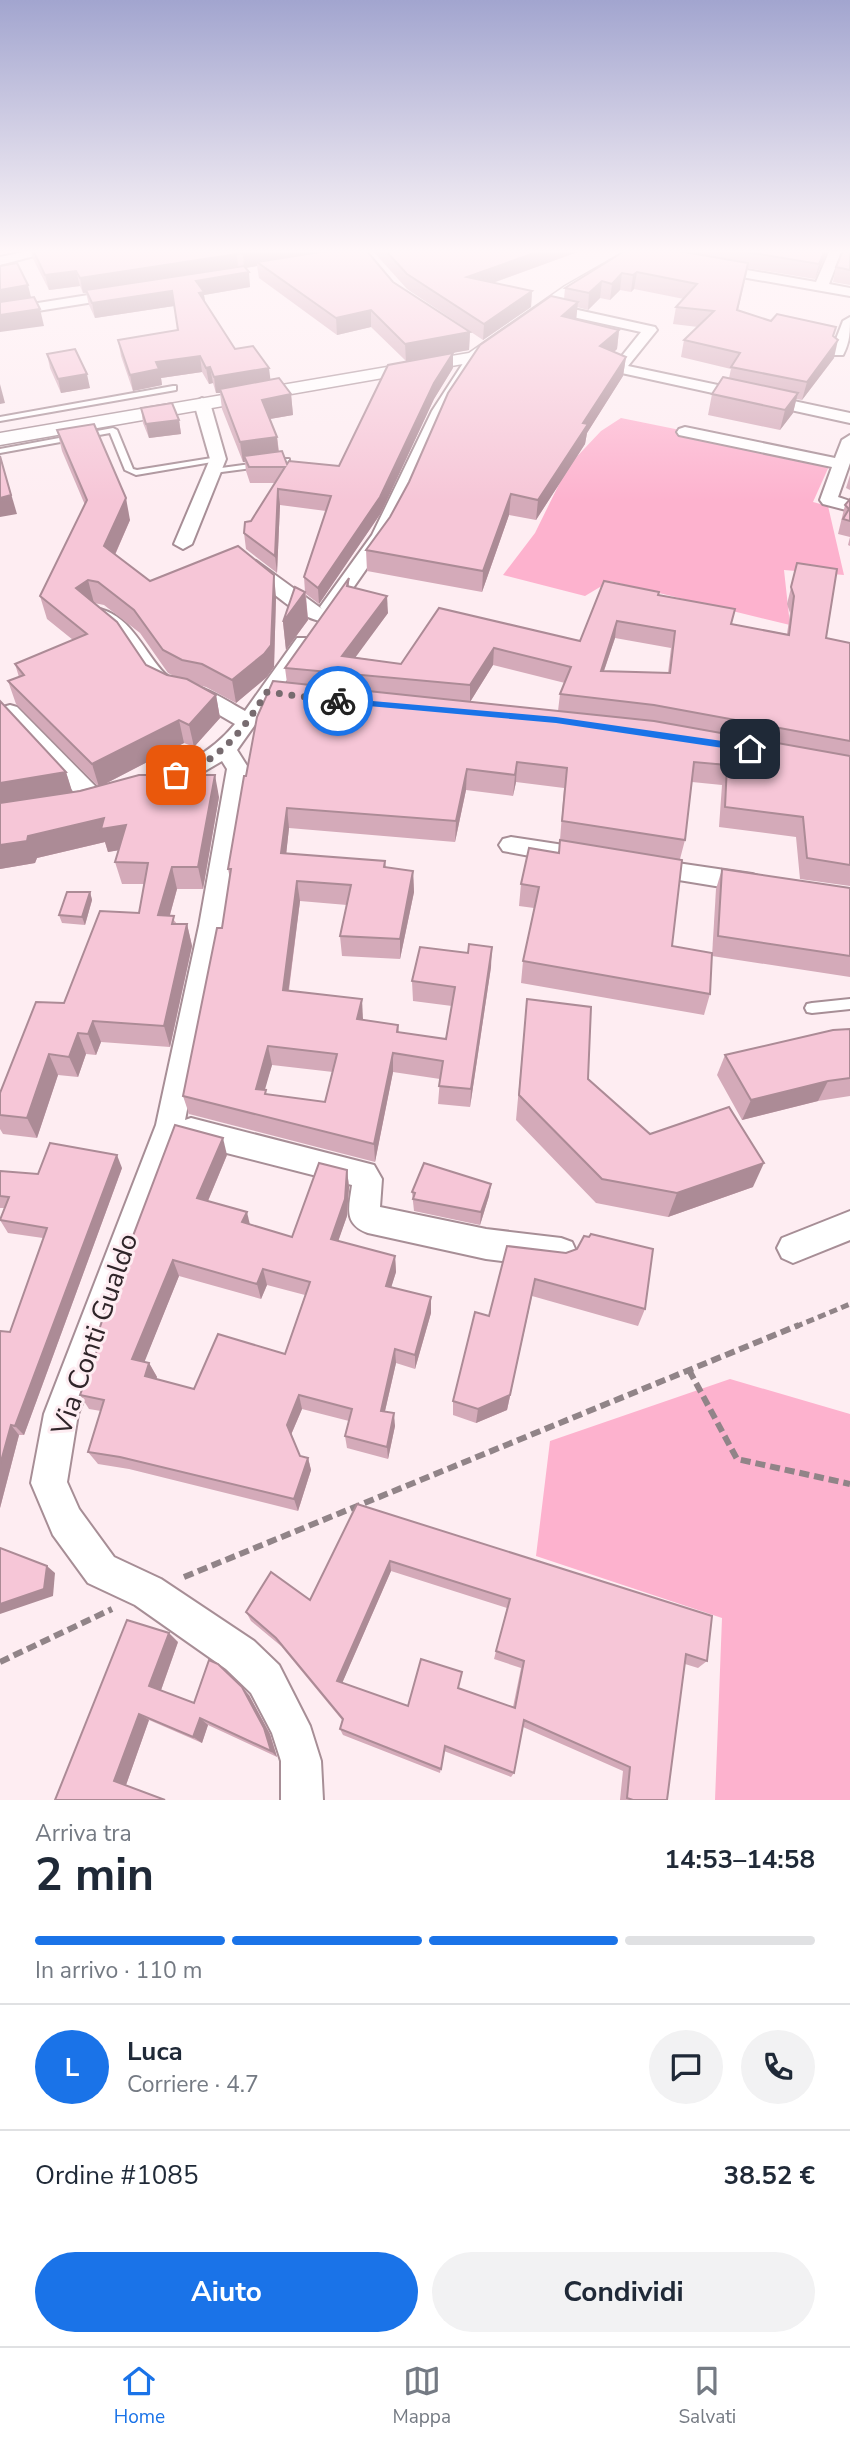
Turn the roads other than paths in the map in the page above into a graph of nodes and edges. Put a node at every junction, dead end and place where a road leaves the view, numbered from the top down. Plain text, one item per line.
1 (507, 334) edge
2 (647, 334) edge
3 (845, 334) edge
4 (469, 338) edge
5 (838, 352) edge
6 (479, 354) junction
7 (173, 388) dead end
8 (116, 398) junction
9 (202, 403) junction
10 (124, 416) junction
11 (850, 418) edge
12 (0, 419) edge
13 (685, 432) dead end
14 (0, 439) edge
15 (850, 440) edge
16 (0, 451) edge
17 (286, 461) edge
18 (839, 464) junction
19 (216, 465) junction
20 (850, 506) edge
21 (183, 544) dead end
22 (234, 552) edge
23 (95, 611) edge
24 (323, 617) junction
25 (267, 692) junction
26 (289, 696) edge
27 (10, 712) edge
28 (248, 722) junction
29 (232, 759) junction
30 (109, 794) junction
31 (69, 804) edge
32 (511, 845) dead end
33 (773, 886) edge
34 (850, 1004) edge
35 (812, 1008) dead end
36 (170, 1125) junction
37 (850, 1225) edge
38 (793, 1248) dead end
39 (561, 1253) edge
40 (302, 1800) edge

1 - 6 street
2 - 11 street
3 - 5 street
4 - 6 street
6 - 9 street
6 - 24 street
7 - 8 lane
8 - 10 lane
8 - 12 lane
9 - 10 street
9 - 19 street
10 - 14 street
13 - 18 street
15 - 18 street
16 - 19 lane
17 - 19 lane
18 - 20 street
19 - 21 street
22 - 24 street
23 - 28 street
24 - 25 street
25 - 26 street
25 - 28 street
27 - 30 street
28 - 29 street
29 - 30 street
29 - 36 street, Via Conti Gualdo
30 - 31 street
32 - 33 street
34 - 35 lane
36 - 39 street
36 - 40 street, Via Conti Gualdo
37 - 38 street

